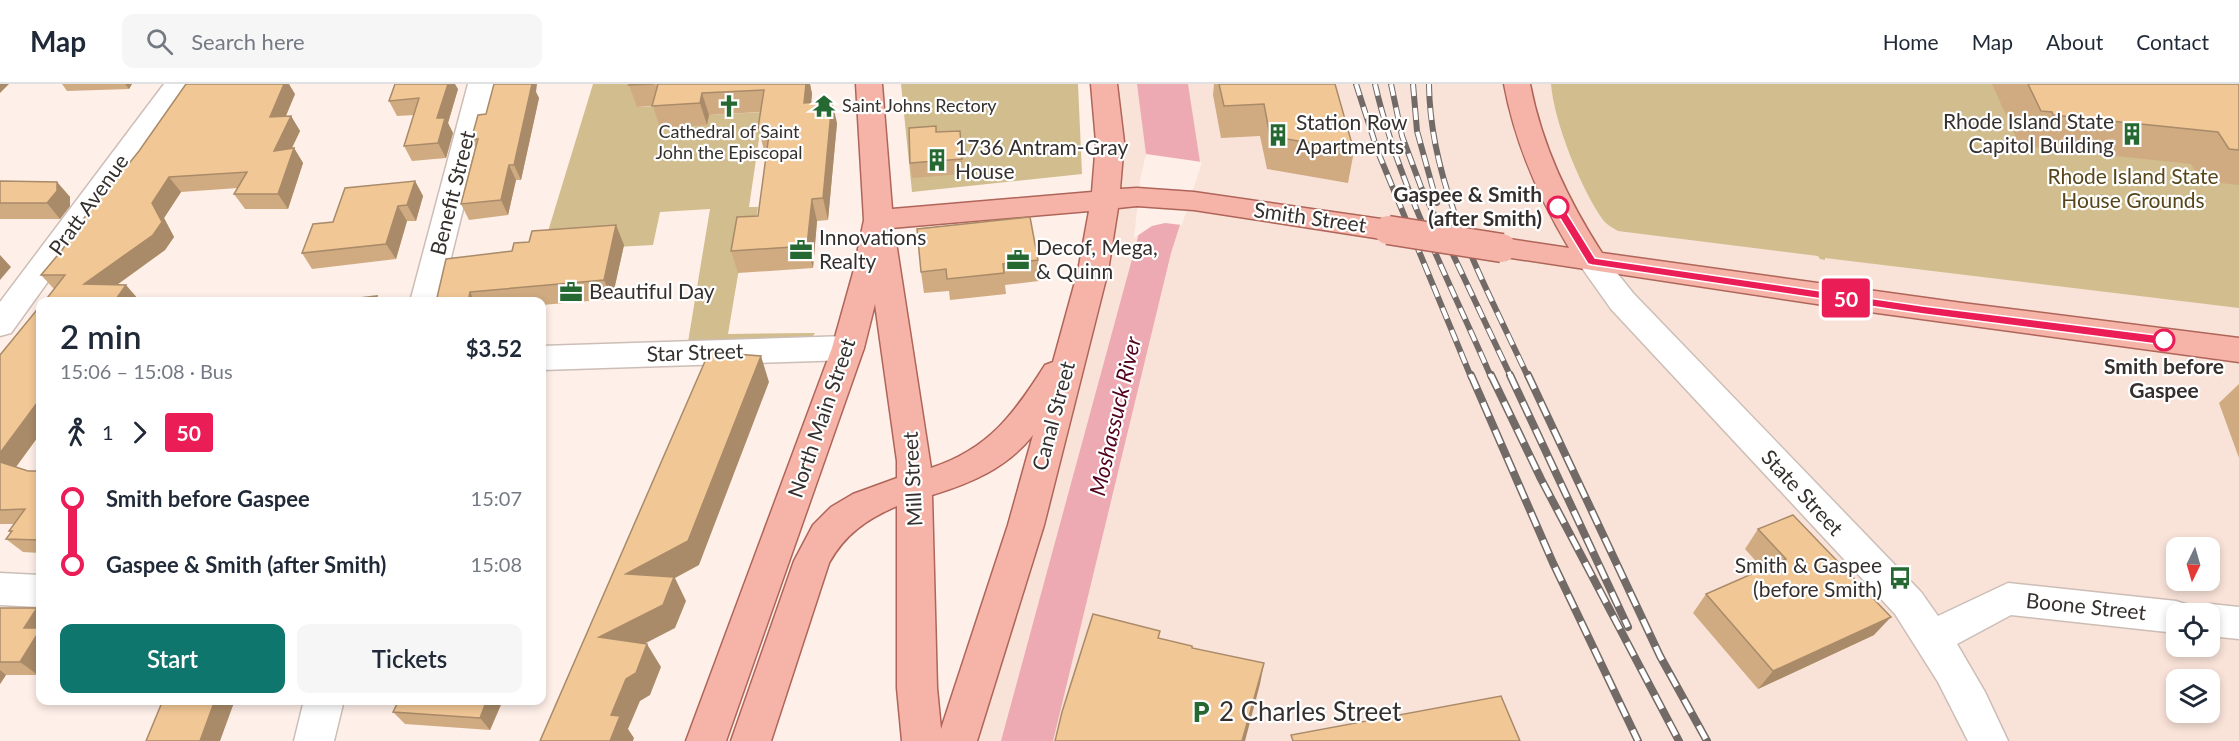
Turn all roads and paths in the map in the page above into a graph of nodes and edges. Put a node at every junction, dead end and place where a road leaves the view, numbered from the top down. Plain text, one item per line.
1 (177, 84) edge
2 (481, 84) edge
3 (869, 84) edge
4 (1104, 84) edge
5 (1517, 84) edge
6 (1105, 198) junction
7 (878, 220) junction
8 (1592, 261) junction
9 (426, 297) edge
10 (0, 325) edge
11 (1077, 328) junction
12 (848, 348) junction
13 (2239, 350) edge
14 (546, 358) edge
15 (916, 486) junction
16 (0, 589) edge
17 (36, 591) edge
18 (2166, 616) edge
19 (2220, 621) edge
20 (2239, 623) edge
21 (1933, 638) junction
22 (323, 705) edge
23 (314, 741) edge
24 (706, 741) edge
25 (751, 741) edge
26 (922, 741) edge
27 (957, 741) edge
28 (1988, 741) edge

1 - 10 street, Pratt Avenue
2 - 9 street, Benefit Street
3 - 7 main road, North Main Street
4 - 6 main road, Canal Street
5 - 8 main road
6 - 7 main road, Smith Street
6 - 8 main road, Smith Street, bridge
6 - 11 main road, Canal Street
7 - 12 main road, North Main Street
7 - 15 main road, Mill Street
8 - 13 main road, Smith Street
8 - 21 street, State Street
11 - 15 main road
11 - 27 main road, Canal Street
12 - 14 street, Star Street
12 - 24 main road, North Main Street
15 - 25 main road
15 - 26 main road, Mill Street
16 - 17 street
18 - 21 street, Boone Street
19 - 20 street
21 - 28 street, State Street
22 - 23 street

